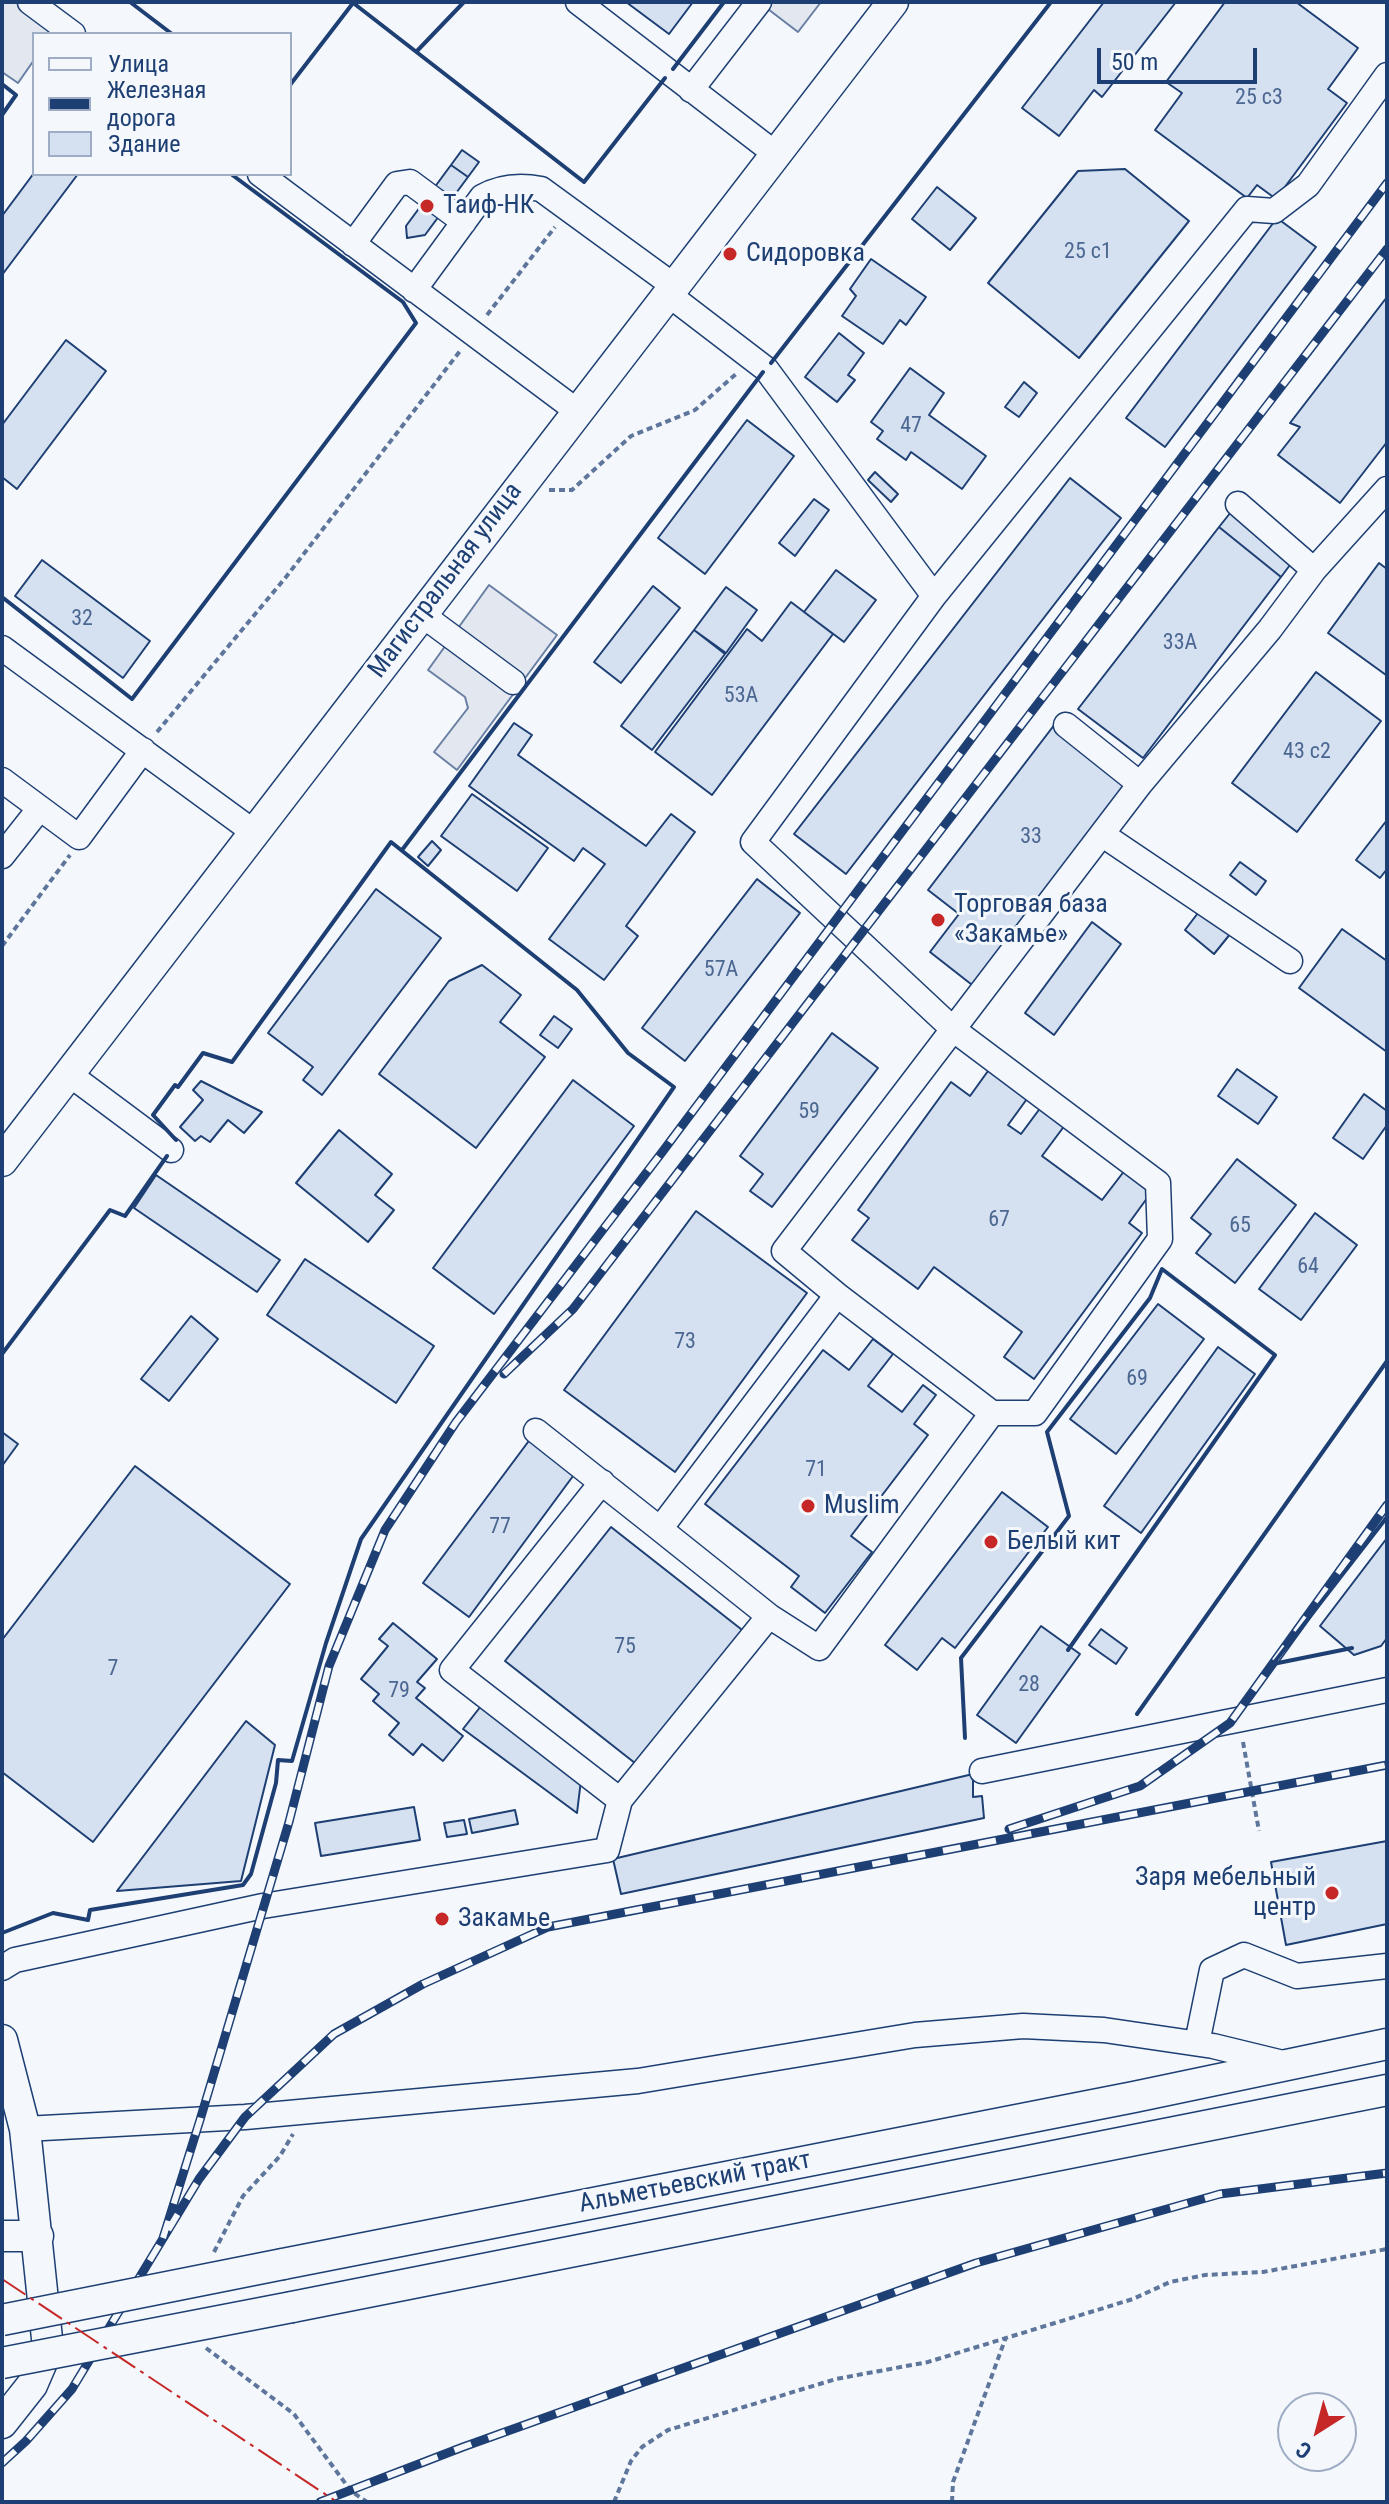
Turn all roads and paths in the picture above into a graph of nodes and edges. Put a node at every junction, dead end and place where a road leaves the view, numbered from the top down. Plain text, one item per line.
1 (30, 2) edge
2 (578, 2) edge
3 (759, 2) edge
4 (893, 2) edge
5 (70, 32) edge
6 (1387, 75) edge
7 (691, 90) junction
8 (777, 155) junction
9 (263, 176) edge
10 (569, 209) junction
11 (464, 222) junction
12 (353, 244) junction
13 (414, 290) junction
14 (671, 290) junction
15 (473, 334) junction
16 (753, 360) junction
17 (577, 411) junction
18 (1387, 489) edge
19 (540, 490) dead end
20 (1238, 504) dead end
21 (1314, 570) junction
22 (934, 596) junction
23 (421, 614) junction
24 (2, 648) edge
25 (513, 682) dead end
26 (1066, 725) dead end
27 (143, 750) junction
28 (2, 780) edge
29 (1140, 784) junction
30 (40, 808) junction
31 (255, 833) junction
32 (1103, 835) junction
33 (79, 837) junction
34 (2, 856) edge
35 (2, 946) edge
36 (1290, 961) dead end
37 (954, 1030) junction
38 (69, 1074) junction
39 (171, 1150) dead end
40 (2, 1161) edge
41 (837, 1295) junction
42 (992, 1413) junction
43 (536, 1431) dead end
44 (602, 1482) junction
45 (660, 1529) junction
46 (769, 1616) junction
47 (1387, 1690) edge
48 (1239, 1720) junction
49 (982, 1771) dead end
50 (620, 1800) junction
51 (1259, 1831) dead end
52 (1387, 1966) edge
53 (2, 1968) edge
54 (2, 2040) edge
55 (1197, 2043) junction
56 (1387, 2044) edge
57 (1289, 2064) junction
58 (1387, 2090) edge
59 (306, 2112) junction
60 (25, 2129) junction
61 (2, 2236) edge
62 (38, 2236) junction
63 (1387, 2249) edge
64 (214, 2253) dead end
65 (2, 2320) edge
66 (207, 2336) dead end
67 (1006, 2337) junction
68 (2, 2363) edge
69 (2, 2423) edge
70 (367, 2502) edge
71 (614, 2502) edge
72 (714, 2502) edge
73 (762, 2502) edge
74 (952, 2502) edge

1 - 5 street
2 - 7 street
3 - 7 street
4 - 8 main road, Магистральная улица
6 - 22 street
7 - 8 street
8 - 14 main road, Магистральная улица
9 - 12 street
10 - 11 street
10 - 14 street
10 - 15 path
11 - 12 street
11 - 13 street
12 - 13 street
13 - 15 street
14 - 16 street
14 - 17 main road, Магистральная улица
15 - 17 street
15 - 27 path
16 - 19 path
16 - 22 street
17 - 23 main road, Магистральная улица
18 - 21 street
20 - 21 street
21 - 29 street
22 - 37 street
23 - 25 street
23 - 31 main road, Магистральная улица
24 - 27 street
26 - 29 street
27 - 31 street
27 - 33 street
28 - 30 street
29 - 32 street
30 - 33 street
30 - 34 street
31 - 38 main road, Магистральная улица
32 - 36 street
32 - 37 street
33 - 35 path
37 - 41 street
37 - 42 street
38 - 39 street
38 - 40 main road, Магистральная улица
41 - 42 street
41 - 45 street
42 - 46 street
43 - 44 street
44 - 45 street
44 - 50 street
45 - 46 street
46 - 50 street
47 - 48 street
48 - 49 street
48 - 51 path
50 - 53 street
52 - 55 street
54 - 60 main road
55 - 57 street
55 - 59 street
56 - 57 main road, Альметьевский тракт
57 - 65 main road, Альметьевский тракт, bridge
58 - 68 main road, Альметьевский тракт, bridge
59 - 60 street
59 - 64 path
60 - 62 main road
61 - 62 main road
62 - 69 main road
63 - 67 path
66 - 70 path
67 - 71 path
67 - 74 path
72 - 73 path

